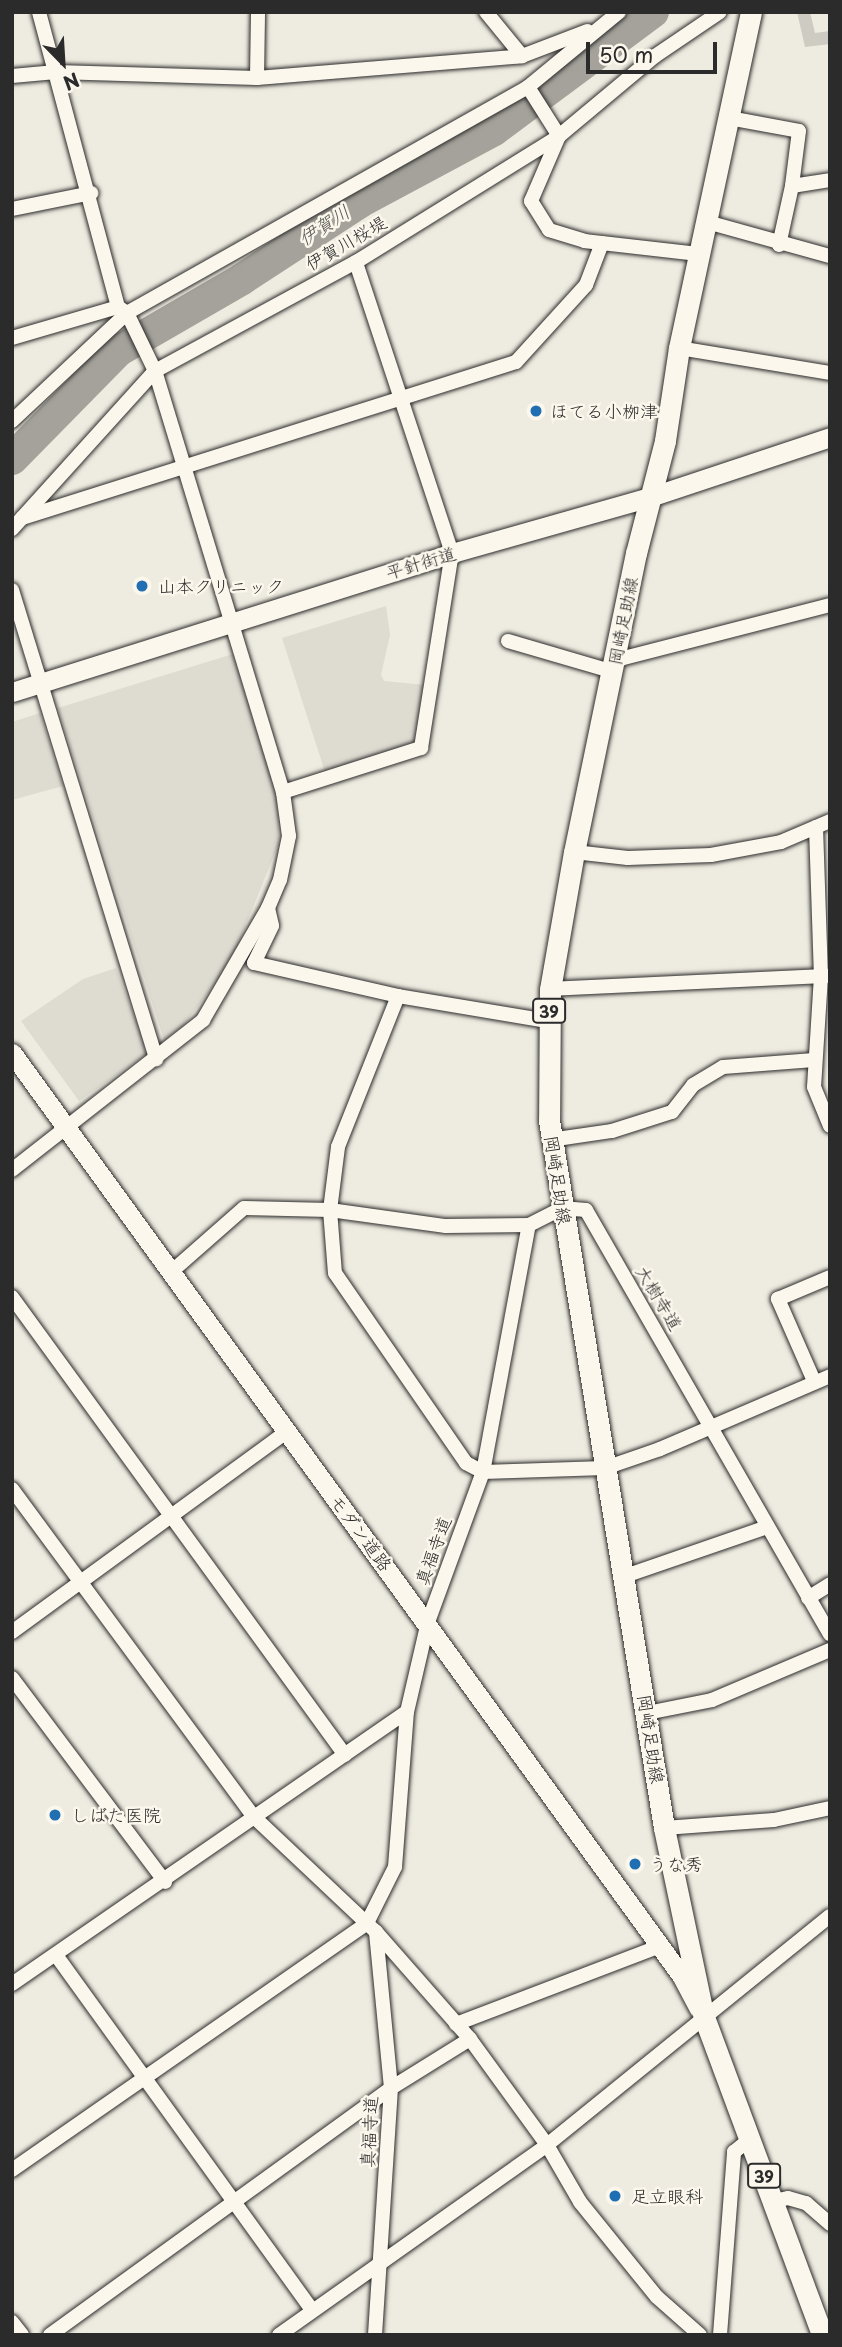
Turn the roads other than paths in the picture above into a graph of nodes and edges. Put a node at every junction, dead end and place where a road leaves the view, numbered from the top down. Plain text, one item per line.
1 (39, 12) edge
2 (258, 12) edge
3 (486, 12) edge
4 (619, 12) edge
5 (720, 12) edge
6 (751, 12) edge
7 (605, 24) junction
8 (522, 57) junction
9 (56, 72) junction
10 (12, 76) edge
11 (257, 78) junction
12 (528, 87) junction
13 (729, 118) junction
14 (559, 136) junction
15 (830, 180) edge
16 (792, 186) junction
17 (91, 193) junction
18 (12, 209) edge
19 (707, 222) junction
20 (602, 243) junction
21 (779, 245) junction
22 (698, 254) junction
23 (830, 256) edge
24 (356, 262) junction
25 (122, 310) junction
26 (12, 338) edge
27 (679, 348) junction
28 (155, 371) junction
29 (830, 373) edge
30 (401, 398) junction
31 (12, 421) edge
32 (830, 437) edge
33 (183, 465) junction
34 (653, 496) junction
35 (16, 524) edge
36 (452, 553) junction
37 (12, 590) edge
38 (830, 605) edge
39 (231, 623) junction
40 (508, 641) dead end
41 (615, 666) junction
42 (40, 683) junction
43 (12, 692) edge
44 (283, 792) junction
45 (823, 824) edge
46 (574, 852) junction
47 (268, 908) junction
48 (825, 976) edge
49 (550, 989) junction
50 (398, 996) junction
51 (548, 1021) junction
52 (12, 1052) edge
53 (156, 1059) junction
54 (814, 1060) junction
55 (830, 1126) edge
56 (67, 1128) junction
57 (550, 1140) junction
58 (12, 1170) edge
59 (562, 1208) junction
60 (330, 1210) junction
61 (529, 1225) junction
62 (170, 1273) junction
63 (830, 1277) edge
64 (12, 1297) edge
65 (830, 1376) edge
66 (814, 1381) junction
67 (711, 1427) junction
68 (286, 1432) junction
69 (605, 1468) junction
70 (483, 1472) junction
71 (12, 1489) edge
72 (172, 1515) junction
73 (767, 1527) junction
74 (625, 1576) junction
75 (79, 1583) junction
76 (830, 1584) edge
77 (808, 1598) junction
78 (428, 1622) junction
79 (12, 1632) edge
80 (830, 1634) edge
81 (830, 1650) edge
82 (12, 1678) edge
83 (407, 1712) junction
84 (647, 1713) junction
85 (345, 1755) junction
86 (830, 1808) edge
87 (254, 1817) junction
88 (664, 1828) junction
89 (165, 1882) junction
90 (830, 1916) edge
91 (371, 1927) junction
92 (660, 1946) junction
93 (56, 1955) junction
94 (12, 1984) edge
95 (704, 2017) junction
96 (456, 2024) junction
97 (470, 2039) junction
98 (144, 2077) junction
99 (391, 2088) junction
100 (750, 2139) junction
101 (547, 2145) junction
102 (12, 2170) edge
103 (773, 2200) junction
104 (236, 2203) junction
105 (830, 2224) edge
106 (381, 2263) junction
107 (312, 2310) junction
108 (12, 2322) edge
109 (816, 2333) edge
110 (22, 2335) edge
111 (50, 2335) edge
112 (279, 2335) edge
113 (374, 2335) edge
114 (700, 2335) edge
115 (720, 2335) edge

1 - 9 street
2 - 11 street
3 - 8 street
4 - 7 street
5 - 14 street, 伊賀川桜堤
6 - 13 main road, 岡崎足助線 / 39
7 - 8 street
7 - 12 street
8 - 11 street
9 - 10 street
9 - 11 street
9 - 17 street
12 - 14 street
12 - 25 street
13 - 16 street
13 - 19 main road, 岡崎足助線 / 39
14 - 20 street
14 - 24 street, 伊賀川桜堤
15 - 16 street
16 - 21 street
17 - 18 street
17 - 25 street
19 - 21 street
19 - 22 main road, 岡崎足助線 / 39
20 - 22 street
20 - 30 street
21 - 23 street
22 - 27 main road, 岡崎足助線 / 39
24 - 28 street, 伊賀川桜堤
24 - 30 street
25 - 26 street
25 - 28 street
25 - 31 street
27 - 29 street
27 - 34 main road, 岡崎足助線 / 39
28 - 33 street
28 - 35 street, 伊賀川桜堤
30 - 33 street
30 - 36 street
32 - 34 street, 平針街道
33 - 35 street
33 - 39 street
34 - 36 street, 平針街道
34 - 41 main road, 岡崎足助線 / 39
36 - 39 street, 平針街道
36 - 44 street
37 - 42 street
38 - 41 street
39 - 42 street, 平針街道
39 - 44 street
40 - 41 street
41 - 46 main road, 岡崎足助線 / 39
42 - 43 street, 平針街道
42 - 53 street
44 - 47 street
45 - 46 street
45 - 48 street
46 - 49 main road, 岡崎足助線 / 39
47 - 50 street
47 - 53 street
48 - 49 street
48 - 54 street
49 - 51 main road, 岡崎足助線 / 39
50 - 51 street
50 - 60 street
51 - 57 main road, 岡崎足助線 / 39
52 - 56 street, モダン道路
53 - 56 street
54 - 55 street
54 - 57 street
56 - 58 street
56 - 62 street, モダン道路
57 - 59 main road, 岡崎足助線 / 39
59 - 61 street
59 - 67 street, 大樹寺道
59 - 69 main road, 岡崎足助線 / 39
60 - 61 street
60 - 62 street
60 - 70 street
61 - 70 street, 真福寺道
62 - 68 street, モダン道路
63 - 66 street
64 - 72 street
65 - 66 street
66 - 67 street
67 - 69 street
67 - 73 street
68 - 72 street
68 - 78 street, モダン道路
69 - 70 street
69 - 74 main road, 岡崎足助線 / 39
70 - 78 street, 真福寺道
71 - 75 street
72 - 75 street
72 - 85 street
73 - 74 street
73 - 77 street
74 - 84 main road, 岡崎足助線 / 39
75 - 79 street
75 - 87 street
76 - 77 street
77 - 80 street
78 - 83 street, 真福寺道
78 - 92 street, モダン道路
81 - 84 street
82 - 89 street
83 - 85 street
83 - 91 street, 真福寺道
84 - 88 main road, 岡崎足助線 / 39
85 - 87 street
86 - 88 street
87 - 89 street
87 - 91 street
88 - 95 main road, 岡崎足助線 / 39
89 - 93 street
90 - 95 street
91 - 96 street
91 - 98 street
91 - 99 street, 真福寺道
92 - 95 street, モダン道路
92 - 96 street
93 - 94 street
93 - 98 street
95 - 100 main road, 岡崎足助線 / 39
95 - 101 street
96 - 97 street
97 - 99 street
97 - 101 street
98 - 102 street
98 - 104 street
99 - 104 street
99 - 106 street, 真福寺道
100 - 103 main road, 岡崎足助線 / 39
100 - 115 street
101 - 106 street
101 - 114 street
103 - 105 street
103 - 109 main road, 岡崎足助線 / 39
104 - 107 street
104 - 111 street
106 - 107 street
106 - 113 street, 真福寺道
107 - 112 street
108 - 110 street

